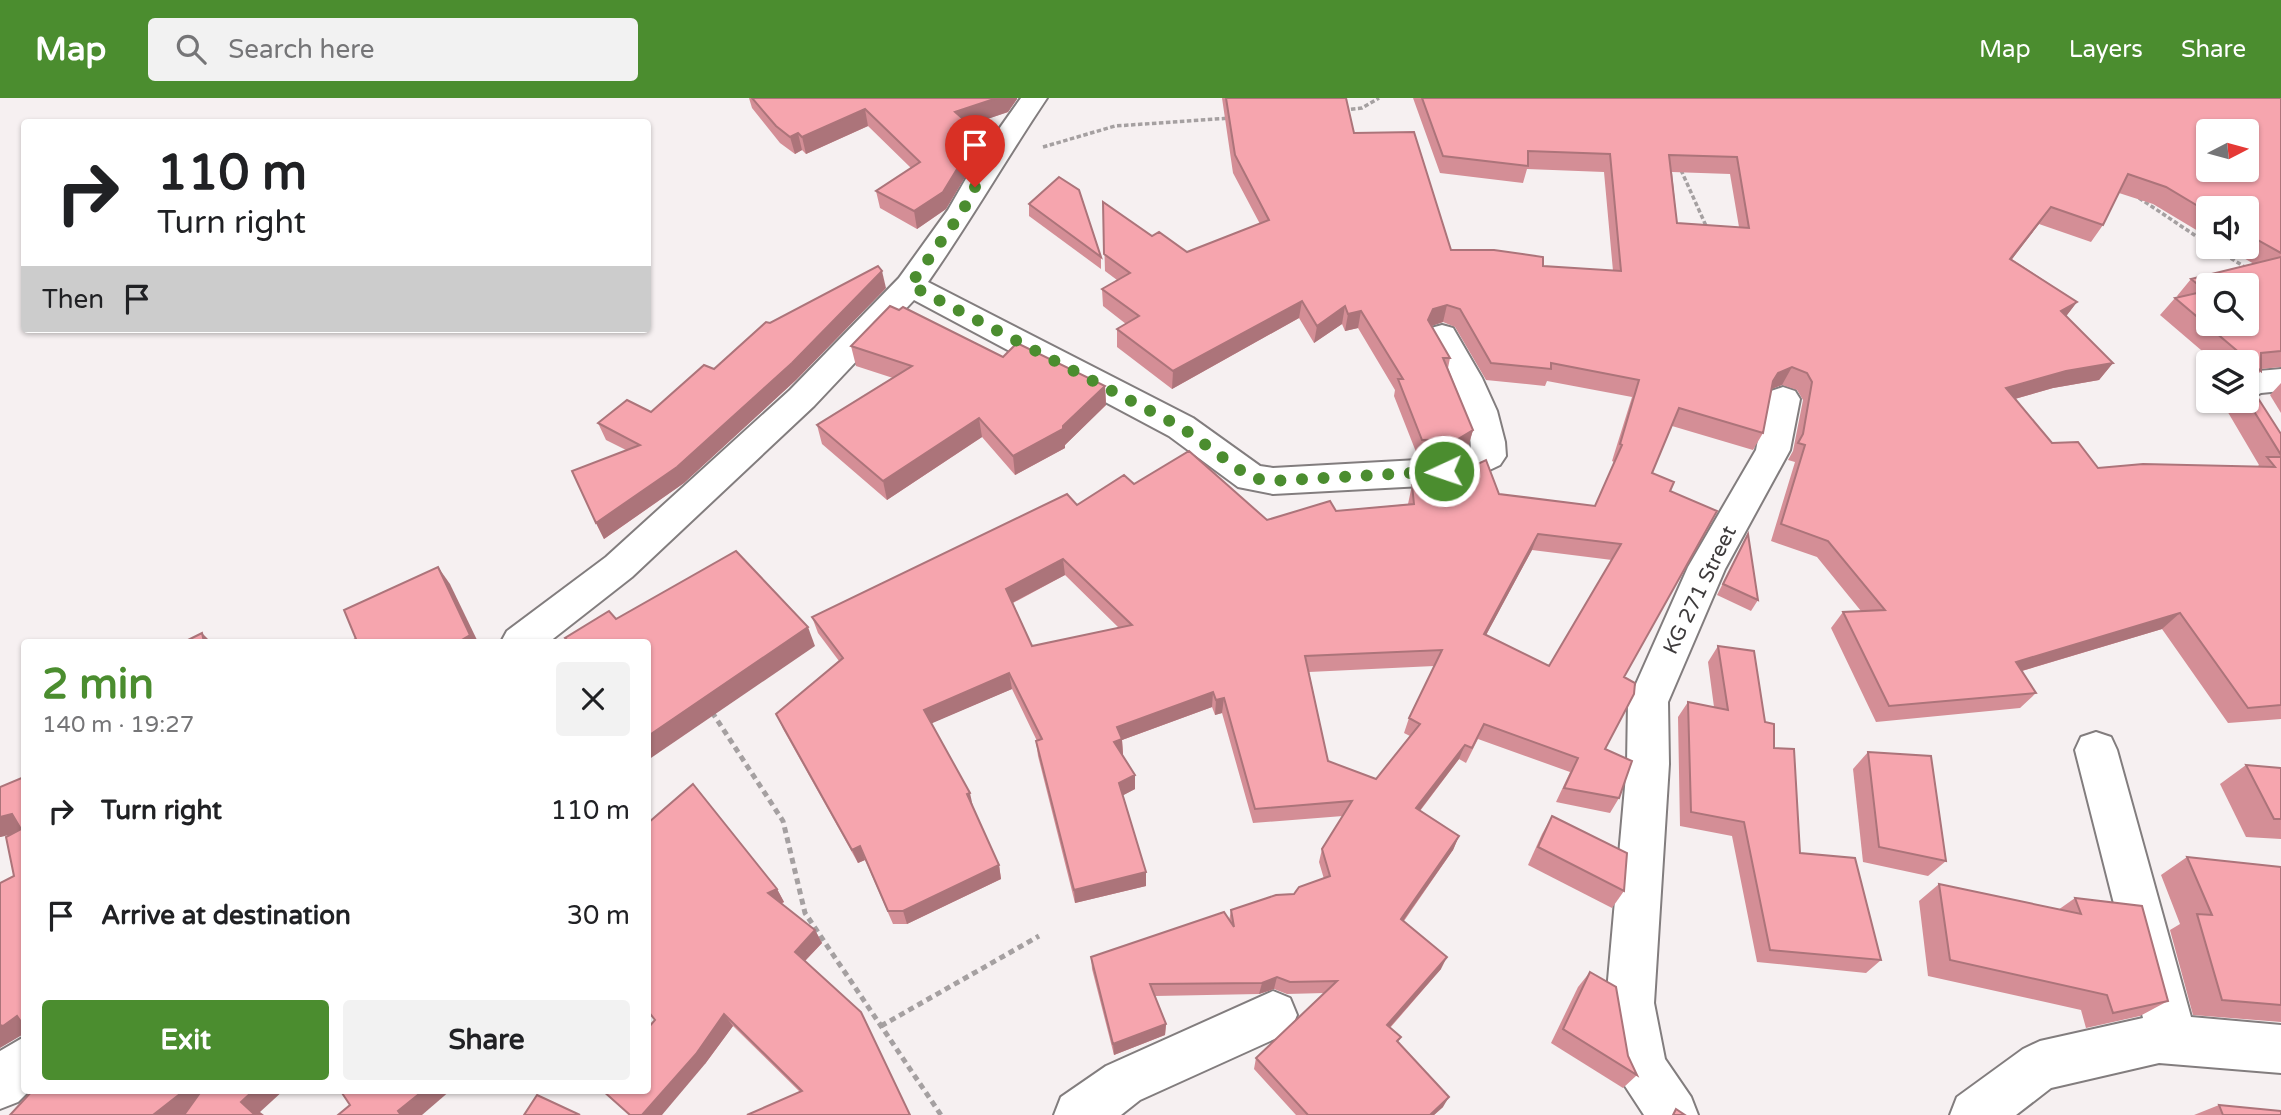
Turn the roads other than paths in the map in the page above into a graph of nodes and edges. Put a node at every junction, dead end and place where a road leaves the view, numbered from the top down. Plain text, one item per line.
1 (1034, 98) edge
2 (910, 285) junction
3 (1442, 336) dead end
4 (2281, 380) edge
5 (2259, 381) edge
6 (1783, 399) dead end
7 (526, 639) edge
8 (2096, 750) dead end
9 (1273, 1015) dead end
10 (2173, 1040) junction
11 (2281, 1049) edge
12 (21, 1065) edge
13 (0, 1084) edge
14 (1079, 1115) edge
15 (1673, 1115) edge
16 (1975, 1115) edge

1 - 2 street
2 - 3 street
2 - 7 street
4 - 5 street
6 - 15 street, KG 271 Street
8 - 10 street
9 - 14 street
10 - 11 street
10 - 16 street
12 - 13 street

